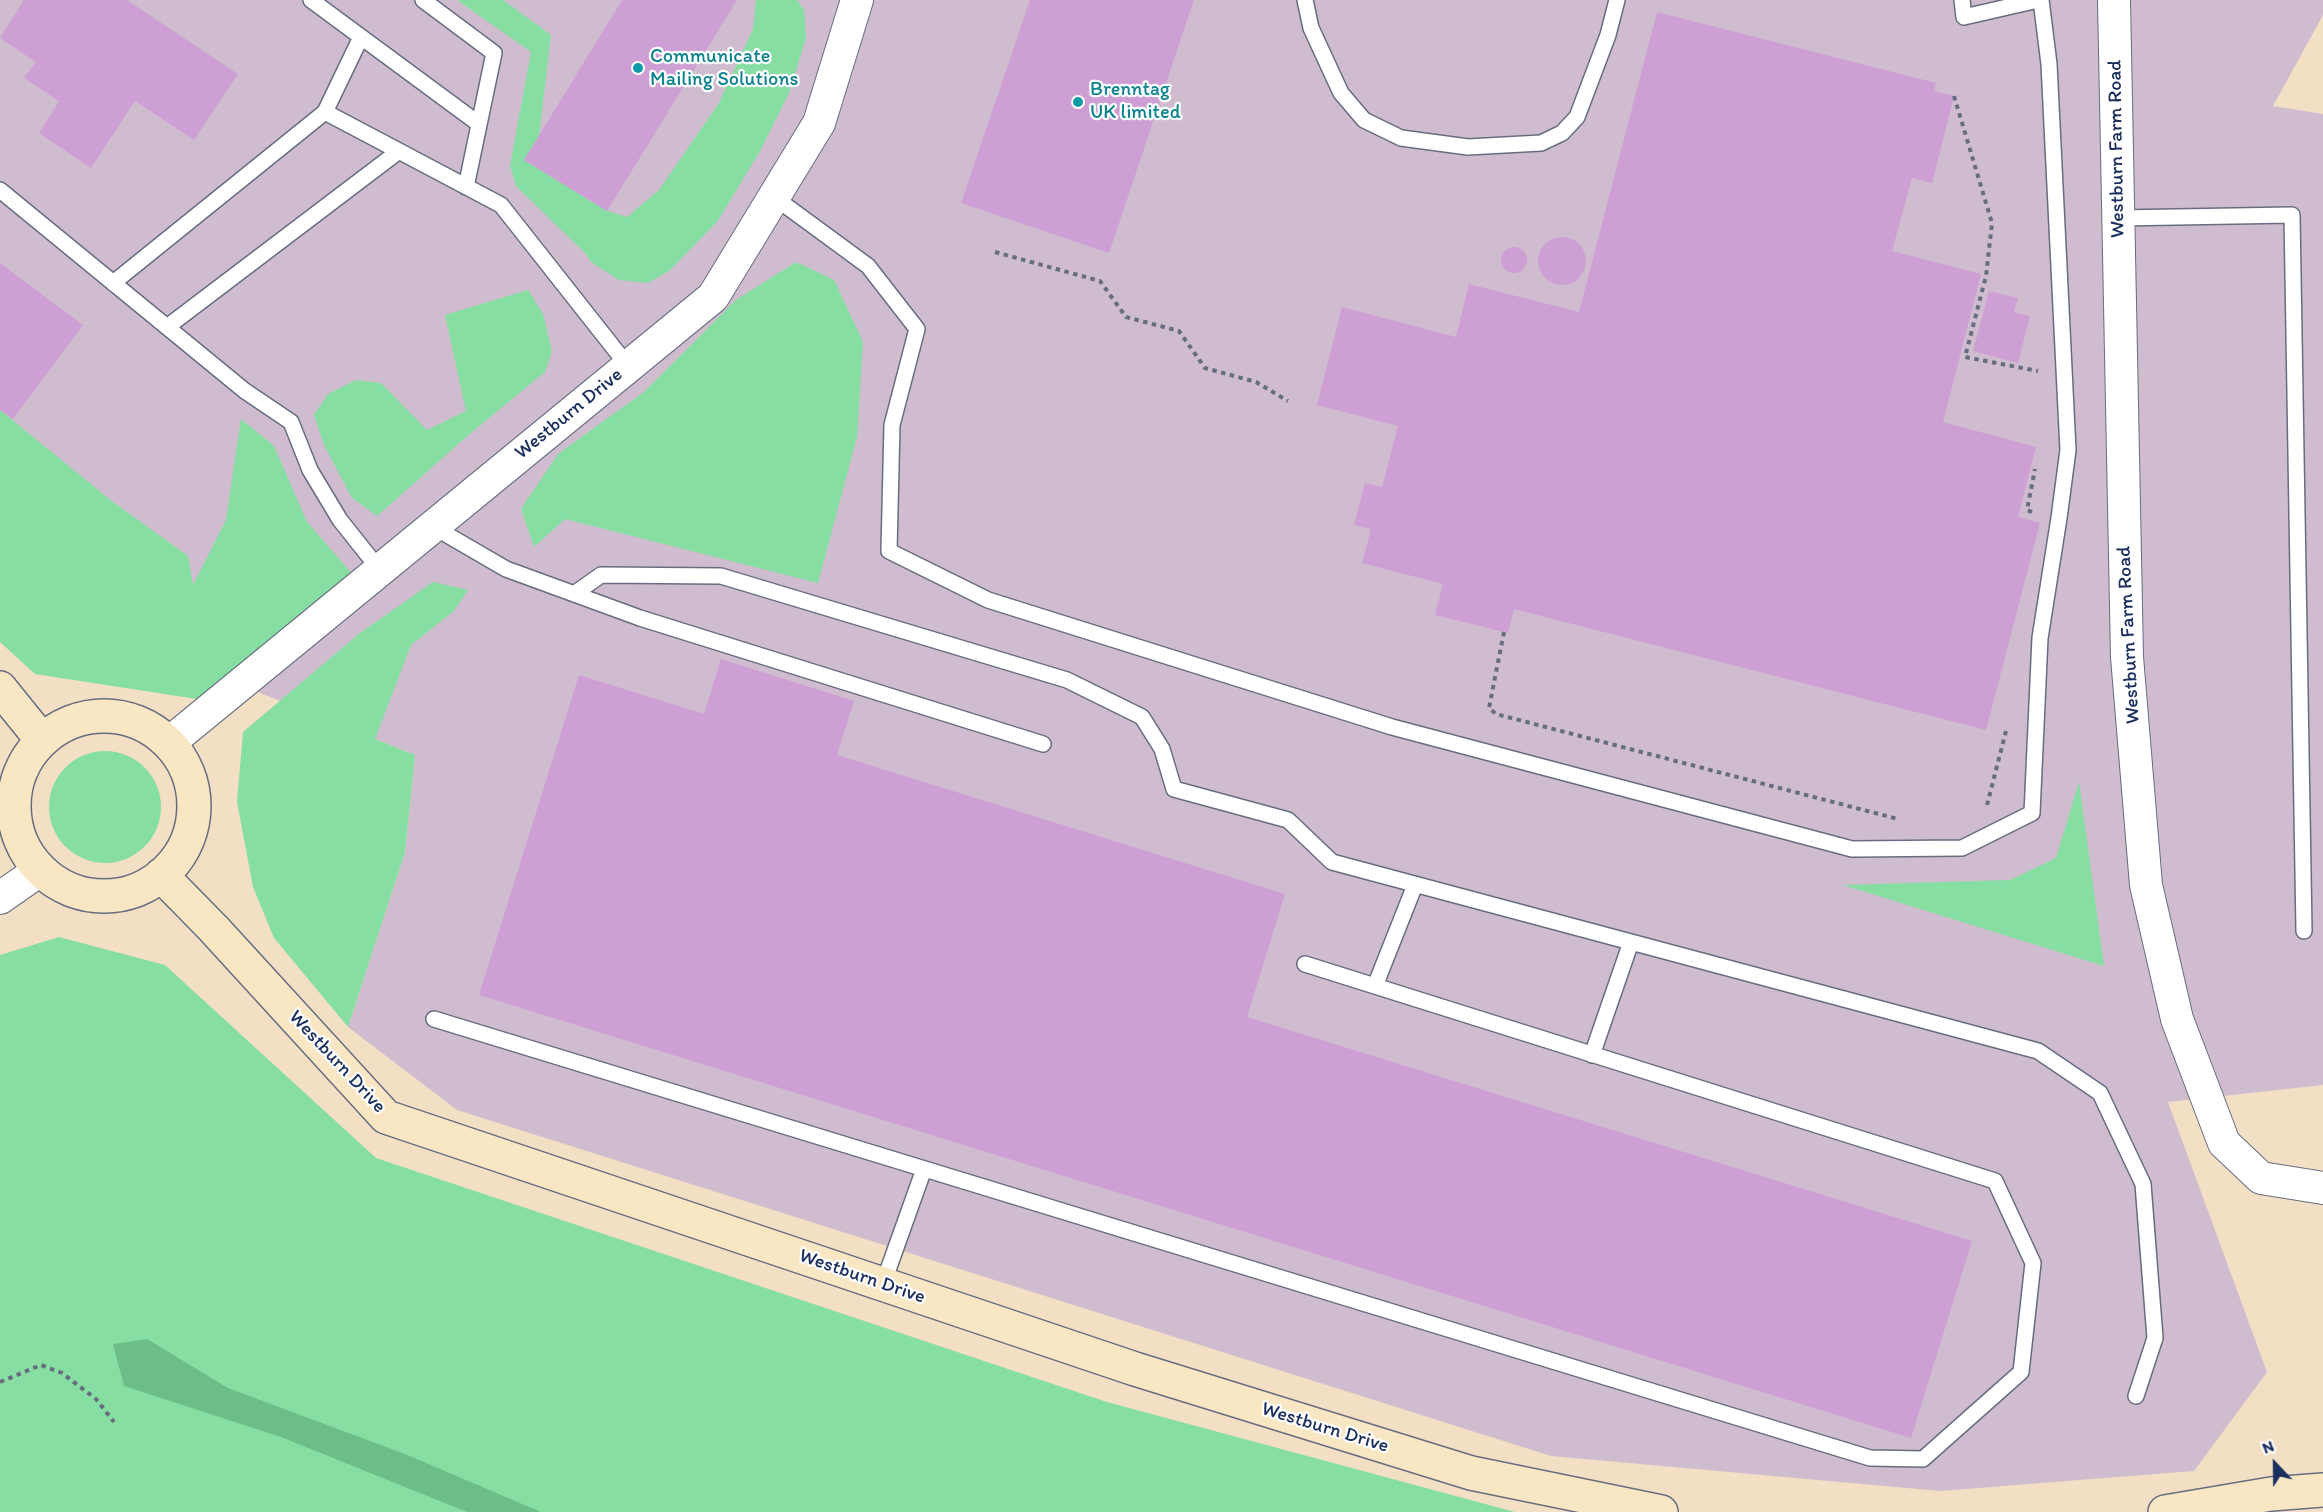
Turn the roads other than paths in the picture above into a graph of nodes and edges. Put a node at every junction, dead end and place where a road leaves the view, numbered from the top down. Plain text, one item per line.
1 (311, 0) edge
2 (423, 0) edge
3 (857, 0) edge
4 (1305, 0) edge
5 (1617, 0) edge
6 (1962, 0) edge
7 (2039, 0) edge
8 (2114, 0) edge
9 (361, 37) junction
10 (325, 112) junction
11 (479, 124) junction
12 (399, 151) junction
13 (466, 187) junction
14 (0, 190) edge
15 (774, 197) junction
16 (2118, 218) junction
17 (113, 283) junction
18 (167, 327) junction
19 (628, 366) junction
20 (432, 526) junction
21 (379, 569) junction
22 (574, 594) junction
23 (0, 688) edge
24 (42, 740) junction
25 (169, 743) junction
26 (1043, 744) dead end
27 (40, 870) junction
28 (161, 875) junction
29 (1415, 885) junction
30 (0, 898) edge
31 (2304, 931) dead end
32 (1631, 942) junction
33 (1305, 964) dead end
34 (1375, 986) junction
35 (434, 1019) dead end
36 (1592, 1055) junction
37 (924, 1168) junction
38 (2323, 1188) edge
39 (883, 1284) junction
40 (2136, 1396) dead end
41 (2323, 1490) edge
42 (2271, 1494) junction
43 (2323, 1508) edge
44 (1660, 1512) edge
45 (2165, 1512) edge

1 - 9 lane
2 - 11 lane
3 - 15 street, Westburn Drive
4 - 5 lane
6 - 7 lane
7 - 15 lane
8 - 16 street, Westburn Farm Road
9 - 10 lane
9 - 11 lane
10 - 12 lane
10 - 17 lane
11 - 13 lane
12 - 13 lane
12 - 18 lane
13 - 19 lane
14 - 17 lane
15 - 19 street, Westburn Drive
16 - 31 lane
16 - 38 street, Westburn Farm Road
17 - 18 lane
18 - 21 lane
19 - 20 street, Westburn Drive
20 - 21 street, Westburn Drive
20 - 22 lane
21 - 25 street, Westburn Drive
22 - 26 lane
22 - 29 lane
23 - 24 street
24 - 25 street
24 - 27 street
25 - 28 street
27 - 28 street
27 - 30 street
28 - 39 street, Westburn Drive
29 - 32 lane
29 - 34 lane
32 - 36 lane
32 - 40 lane
33 - 34 lane
34 - 36 lane
35 - 37 lane
36 - 37 lane
37 - 39 lane
39 - 44 street, Westburn Drive
41 - 42 street
42 - 43 street
42 - 45 street

